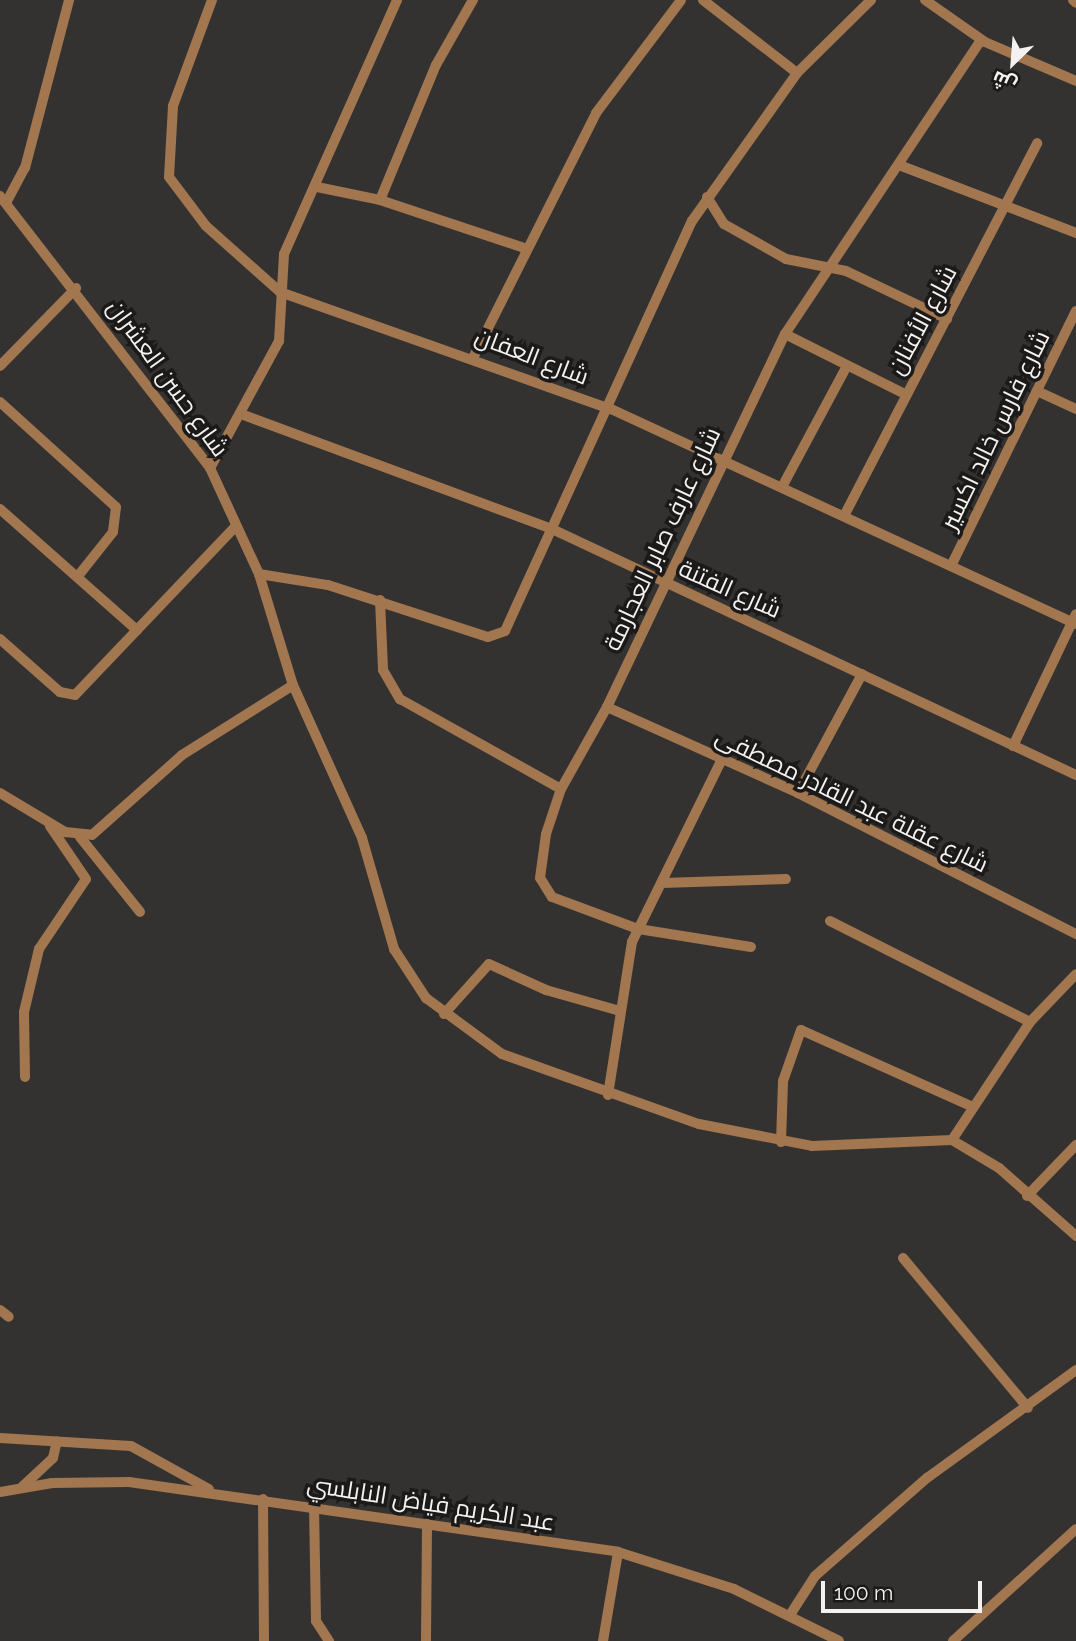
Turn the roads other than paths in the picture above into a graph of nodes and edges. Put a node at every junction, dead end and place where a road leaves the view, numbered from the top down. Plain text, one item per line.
1 (69, 0) edge
2 (212, 0) edge
3 (397, 0) edge
4 (471, 0) edge
5 (681, 0) edge
6 (703, 0) edge
7 (871, 0) edge
8 (925, 0) edge
9 (981, 40) junction
10 (797, 73) junction
11 (1076, 81) edge
12 (1037, 143) dead end
13 (899, 165) junction
14 (317, 187) junction
15 (707, 197) junction
16 (3, 199) edge
17 (380, 200) junction
18 (1004, 209) junction
19 (1076, 233) edge
20 (524, 248) junction
21 (823, 268) junction
22 (76, 288) junction
23 (280, 292) junction
24 (1076, 311) edge
25 (947, 318) junction
26 (785, 334) junction
27 (474, 356) junction
28 (0, 366) edge
29 (847, 366) junction
30 (1037, 391) junction
31 (907, 395) junction
32 (0, 402) edge
33 (611, 409) junction
34 (1076, 409) edge
35 (241, 414) junction
36 (723, 458) junction
37 (210, 468) junction
38 (782, 486) junction
39 (0, 509) edge
40 (844, 516) junction
41 (236, 526) junction
42 (552, 529) junction
43 (951, 566) junction
44 (258, 574) junction
45 (78, 576) junction
46 (665, 582) junction
47 (380, 600) junction
48 (1075, 620) edge
49 (137, 630) junction
50 (0, 639) edge
51 (862, 674) junction
52 (293, 685) junction
53 (607, 707) junction
54 (1013, 746) junction
55 (722, 759) junction
56 (1076, 775) edge
57 (561, 789) junction
58 (0, 793) edge
59 (798, 793) junction
60 (48, 823) junction
61 (80, 837) junction
62 (786, 879) dead end
63 (662, 883) junction
64 (140, 912) dead end
65 (830, 921) dead end
66 (638, 929) junction
67 (1076, 934) edge
68 (751, 947) dead end
69 (1075, 977) edge
70 (620, 1011) junction
71 (444, 1014) junction
72 (1030, 1022) junction
73 (25, 1077) dead end
74 (608, 1095) junction
75 (971, 1106) junction
76 (952, 1140) junction
77 (781, 1142) junction
78 (1076, 1145) edge
79 (1027, 1196) junction
80 (1076, 1236) edge
81 (903, 1258) dead end
82 (1076, 1370) edge
83 (1028, 1408) junction
84 (0, 1438) edge
85 (57, 1441) junction
86 (22, 1487) junction
87 (0, 1492) edge
88 (214, 1492) junction
89 (262, 1499) junction
90 (314, 1506) junction
91 (427, 1524) junction
92 (1076, 1529) edge
93 (618, 1552) junction
94 (790, 1615) junction
95 (264, 1641) edge
96 (329, 1641) edge
97 (426, 1641) edge
98 (603, 1641) edge
99 (839, 1641) edge
100 (953, 1641) edge

1 - 16 street
2 - 23 street, شارع العفان
3 - 14 street
4 - 17 street
5 - 20 street
6 - 10 street
7 - 10 street
8 - 9 street
9 - 11 street
9 - 13 street, شارع عارف صابر العجارمة
10 - 15 street
12 - 18 street, شارع الأفنان
13 - 18 street
13 - 21 street, شارع عارف صابر العجارمة
14 - 17 street
14 - 23 street
15 - 21 street
15 - 33 street
16 - 22 street, شارع حسن العشران
17 - 20 street
18 - 19 street
18 - 25 street, شارع الأفنان
20 - 27 street
21 - 25 street
21 - 26 street, شارع عارف صابر العجارمة
22 - 28 street
22 - 37 street, شارع حسن العشران
23 - 27 street, شارع العفان
23 - 35 street
24 - 30 street, شارع فارس خالد اكسير
25 - 31 street, شارع الأفنان
26 - 29 street
26 - 36 street, شارع عارف صابر العجارمة
27 - 33 street, شارع العفان
29 - 31 street
29 - 38 street
30 - 34 street
30 - 43 street, شارع فارس خالد اكسير
31 - 40 street, شارع الأفنان
32 - 45 street
33 - 36 street, شارع العفان
33 - 42 street
35 - 37 street
35 - 42 street, شارع الفتنة
36 - 38 street, شارع العفان
36 - 46 street, شارع عارف صابر العجارمة
37 - 41 street, شارع حسن العشران
38 - 40 street, شارع العفان
39 - 45 street
40 - 43 street, شارع العفان
41 - 44 street, شارع حسن العشران
41 - 49 street
42 - 46 street, شارع الفتنة
42 - 47 street
43 - 48 street, شارع العفان
44 - 47 street
44 - 52 street, شارع حسن العشران
45 - 49 street
46 - 51 street, شارع الفتنة
46 - 53 street, شارع عارف صابر العجارمة
47 - 57 street
48 - 54 street
49 - 50 street
51 - 54 street, شارع الفتنة
51 - 59 street
52 - 61 street
52 - 71 street, شارع حسن العشران
53 - 55 street, شارع عقلة عبد القادر مصطفى
53 - 57 street, شارع عارف صابر العجارمة
54 - 56 street, شارع الفتنة
55 - 59 street, شارع عقلة عبد القادر مصطفى
55 - 63 street
57 - 66 street, شارع عارف صابر العجارمة
58 - 60 street
59 - 67 street, شارع عقلة عبد القادر مصطفى
60 - 61 street
60 - 73 street
61 - 64 street
62 - 63 street
63 - 66 street
65 - 72 street
66 - 68 street, شارع عارف صابر العجارمة
66 - 70 street
69 - 72 street
70 - 71 street
70 - 74 street
71 - 74 street, شارع حسن العشران
72 - 75 street
74 - 77 street, شارع حسن العشران
75 - 76 street
75 - 77 street
76 - 77 street, شارع حسن العشران
76 - 79 street
78 - 79 street
79 - 80 street
81 - 83 street
82 - 83 street
83 - 94 street
84 - 85 street
85 - 86 street
85 - 88 street
86 - 87 street, عبد الكريم فياض النابلسي
86 - 88 street, عبد الكريم فياض النابلسي
88 - 89 street, عبد الكريم فياض النابلسي
89 - 90 street, عبد الكريم فياض النابلسي
89 - 95 street
90 - 91 street, عبد الكريم فياض النابلسي
90 - 96 street
91 - 93 street, عبد الكريم فياض النابلسي
91 - 97 street
92 - 100 street
93 - 94 street, عبد الكريم فياض النابلسي
93 - 98 street
94 - 99 street, عبد الكريم فياض النابلسي

